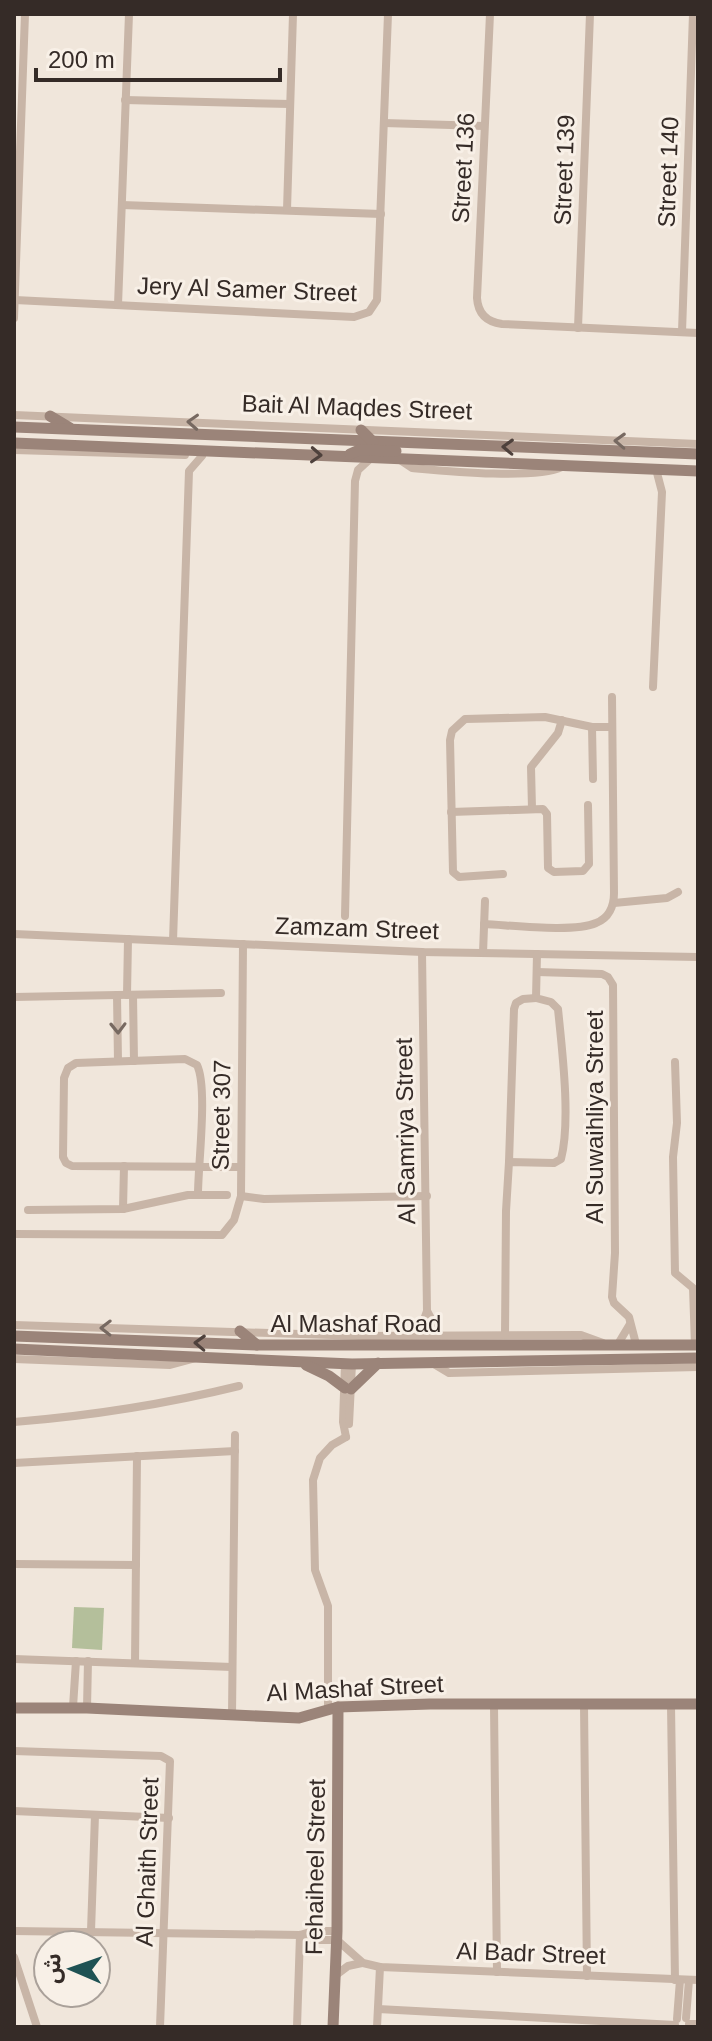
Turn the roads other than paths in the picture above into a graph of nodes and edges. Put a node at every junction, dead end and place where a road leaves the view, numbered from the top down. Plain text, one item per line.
1 (25, 14) edge
2 (129, 14) edge
3 (293, 14) edge
4 (388, 14) edge
5 (490, 14) edge
6 (590, 14) edge
7 (693, 14) edge
8 (125, 100) junction
9 (290, 104) junction
10 (384, 123) junction
11 (484, 126) junction
12 (16, 201) edge
13 (122, 205) junction
14 (287, 210) junction
15 (381, 214) junction
16 (15, 300) edge
17 (118, 305) junction
18 (14, 318) edge
19 (578, 328) junction
20 (682, 332) junction
21 (698, 333) edge
22 (14, 406) edge
23 (18, 415) edge
24 (50, 416) junction
25 (285, 425) junction
26 (14, 427) edge
27 (74, 430) junction
28 (361, 430) junction
29 (271, 438) junction
30 (373, 442) junction
31 (14, 443) edge
32 (698, 444) edge
33 (468, 446) junction
34 (14, 450) edge
35 (144, 451) junction
36 (286, 453) junction
37 (698, 454) edge
38 (177, 455) junction
39 (202, 456) junction
40 (348, 457) junction
41 (371, 458) junction
42 (698, 461) edge
43 (656, 469) junction
44 (677, 470) junction
45 (189, 471) junction
46 (698, 471) edge
47 (355, 486) junction
48 (662, 492) junction
49 (653, 687) dead end
50 (612, 697) dead end
51 (562, 720) junction
52 (592, 727) junction
53 (612, 727) junction
54 (593, 779) dead end
55 (588, 805) dead end
56 (532, 809) junction
57 (451, 812) junction
58 (503, 874) dead end
59 (678, 892) dead end
60 (485, 901) dead end
61 (614, 903) junction
62 (345, 916) dead end
63 (484, 924) junction
64 (14, 934) edge
65 (128, 939) junction
66 (173, 941) junction
67 (243, 944) junction
68 (422, 952) junction
69 (483, 953) junction
70 (537, 954) junction
71 (698, 957) edge
72 (537, 972) junction
73 (221, 993) dead end
74 (126, 995) junction
75 (17, 996) edge
76 (536, 998) junction
77 (118, 1061) junction
78 (134, 1061) junction
79 (675, 1062) dead end
80 (509, 1162) junction
81 (124, 1166) junction
82 (198, 1166) junction
83 (241, 1167) junction
84 (198, 1194) junction
85 (227, 1195) dead end
86 (241, 1196) junction
87 (427, 1196) junction
88 (123, 1209) junction
89 (28, 1210) dead end
90 (14, 1234) edge
91 (427, 1311) junction
92 (630, 1324) junction
93 (14, 1325) edge
94 (240, 1331) junction
95 (412, 1335) junction
96 (440, 1335) junction
97 (505, 1335) junction
98 (14, 1336) edge
99 (603, 1343) junction
100 (618, 1344) junction
101 (636, 1344) junction
102 (257, 1345) junction
103 (696, 1345) edge
104 (14, 1349) edge
105 (200, 1357) junction
106 (698, 1358) edge
107 (14, 1359) edge
108 (299, 1362) junction
109 (378, 1363) junction
110 (349, 1364) junction
111 (434, 1364) junction
112 (698, 1367) edge
113 (239, 1386) dead end
114 (348, 1389) junction
115 (14, 1422) edge
116 (235, 1435) dead end
117 (235, 1451) junction
118 (137, 1456) junction
119 (14, 1463) edge
120 (14, 1564) edge
121 (136, 1565) junction
122 (14, 1659) edge
123 (76, 1661) junction
124 (88, 1661) junction
125 (135, 1663) junction
126 (232, 1667) junction
127 (698, 1704) edge
128 (584, 1705) junction
129 (671, 1705) junction
130 (494, 1706) junction
131 (73, 1707) junction
132 (14, 1708) edge
133 (87, 1708) junction
134 (333, 1708) junction
135 (232, 1715) junction
136 (14, 1751) edge
137 (14, 1811) edge
138 (95, 1815) junction
139 (169, 1818) junction
140 (91, 1929) edge
141 (112, 1931) edge
142 (164, 1932) junction
143 (300, 1935) junction
144 (337, 1936) junction
145 (14, 1957) edge
146 (363, 1963) junction
147 (380, 1967) junction
148 (497, 1972) junction
149 (336, 1975) junction
150 (587, 1976) junction
151 (686, 1980) edge
152 (378, 2009) junction
153 (684, 2023) edge
154 (37, 2027) edge
155 (160, 2027) edge
156 (297, 2027) edge
157 (333, 2027) edge
158 (377, 2027) edge

1 - 12 street
2 - 8 street
3 - 9 street
4 - 10 street, Jery Al Samer Street
5 - 11 street, Street 136
6 - 19 street, Street 139
7 - 20 street, Street 140
8 - 9 street
8 - 13 street
9 - 14 street
10 - 11 street
10 - 15 street, Jery Al Samer Street
11 - 19 street, Street 136
12 - 16 street
13 - 14 street
13 - 17 street
14 - 15 street
15 - 17 street, Jery Al Samer Street
16 - 17 street, Jery Al Samer Street
16 - 18 street
19 - 20 street
20 - 21 street
22 - 23 street
23 - 24 street, Bait Al Maqdes Street
25 -> 24 street, Bait Al Maqdes Street
24 - 27 street
25 - 28 street, Bait Al Maqdes Street
25 - 29 street
26 - 27 street, Bait Al Maqdes Street
27 - 29 street, Bait Al Maqdes Street
28 - 30 street
32 -> 28 street, Bait Al Maqdes Street
29 - 30 street, Bait Al Maqdes Street
30 - 33 street, Bait Al Maqdes Street
31 - 35 street, Bait Al Maqdes Street
37 -> 33 street, Bait Al Maqdes Street
33 - 40 street
34 - 35 street, Bait Al Maqdes Street
35 - 36 street, Bait Al Maqdes Street
35 - 38 street, Bait Al Maqdes Street
36 - 39 street, Bait Al Maqdes Street
36 -> 40 street, Bait Al Maqdes Street
38 - 39 street, Bait Al Maqdes Street
38 - 45 street
39 - 45 street
40 - 41 street, Bait Al Maqdes Street
40 - 47 street
41 - 43 street, Bait Al Maqdes Street
41 - 47 street
42 - 43 street
43 - 44 street, Bait Al Maqdes Street
43 - 48 street
44 - 46 street, Bait Al Maqdes Street
44 - 48 street
45 - 66 street
47 - 62 street
48 - 49 street
50 - 53 street
51 - 52 street
51 - 56 street
51 - 57 street
52 - 53 street
52 - 54 street
53 - 61 street
55 - 56 street
56 - 57 street
57 - 58 street
59 - 61 street
60 - 63 street
61 - 63 street
63 - 69 street
64 - 65 street, Zamzam Street
65 - 66 street, Zamzam Street
65 - 74 street
66 - 67 street, Zamzam Street
67 - 68 street, Zamzam Street
67 - 83 street, Street 307
68 - 69 street, Zamzam Street
68 - 87 street, Al Samriya Street
69 - 70 street, Zamzam Street
70 - 71 street, Zamzam Street
70 - 72 street
72 - 76 street
72 - 92 street, Al Suwaihliya Street
73 - 74 street
74 - 75 street
74 -> 77 street
74 - 78 street
76 - 80 street
76 - 80 street
77 - 78 street
77 - 81 street
78 - 82 street
79 - 103 street
80 - 97 street
81 - 82 street
81 - 88 street
82 - 83 street
82 - 84 street
83 - 86 street, Street 307
84 - 85 street
84 - 88 street
86 - 87 street, Street 307
86 - 90 street
87 - 91 street, Al Samriya Street
88 - 89 street
91 - 95 street
91 - 96 street, Al Samriya Street
92 - 100 street
92 - 101 street, Al Suwaihliya Street
94 -> 93 street, Al Mashaf Road
94 - 95 street, Al Mashaf Road
94 - 102 street
95 - 96 street, Al Mashaf Road
96 - 97 street, Al Mashaf Road
97 - 99 street, Al Mashaf Road
102 -> 98 street, Al Mashaf Road
99 - 100 street, Al Mashaf Road
99 - 102 street, Al Mashaf Road
100 - 101 street, Al Mashaf Road
101 - 103 street, Al Mashaf Road
104 - 105 street, Al Mashaf Road
105 - 107 street, Al Mashaf Road
105 - 108 street, Al Mashaf Road
106 - 111 street, Al Mashaf Road
108 - 110 street, Al Mashaf Road
108 - 114 street
109 - 110 street, Al Mashaf Road
109 - 111 street, Al Mashaf Road
109 - 114 street
110 - 114 street
111 - 112 street, Al Mashaf Road
113 - 115 street
114 - 134 street
116 - 117 street
117 - 118 street
117 - 126 street
118 - 119 street
118 - 121 street
120 - 121 street
121 - 125 street
122 - 123 street
123 - 124 street
123 - 131 street
124 - 125 street
124 - 133 street
125 - 126 street
126 - 135 street
127 - 129 street, Al Mashaf Street
128 - 129 street, Al Mashaf Street
128 - 130 street, Al Mashaf Street
128 - 150 street
129 - 151 street
130 - 134 street, Al Mashaf Street
130 - 148 street
131 - 132 street, Al Mashaf Street
131 - 133 street, Al Mashaf Street
133 - 135 street, Al Mashaf Street
134 - 135 street, Al Mashaf Street
134 - 144 street, Fehaiheel Street
136 - 139 street, Al Ghaith Street
137 - 138 street
138 - 139 street
138 - 140 street
139 - 142 street, Al Ghaith Street
141 - 142 street
142 - 143 street
142 - 155 street, Al Ghaith Street
143 - 144 street
143 - 156 street
144 - 146 street, Al Badr Street
144 - 149 street, Fehaiheel Street
145 - 154 street
146 - 147 street, Al Badr Street
146 - 149 street
147 - 148 street, Al Badr Street
147 - 152 street
148 - 150 street, Al Badr Street
149 - 157 street, Fehaiheel Street
150 - 151 street, Al Badr Street
151 - 153 street
152 - 153 street
152 - 158 street

